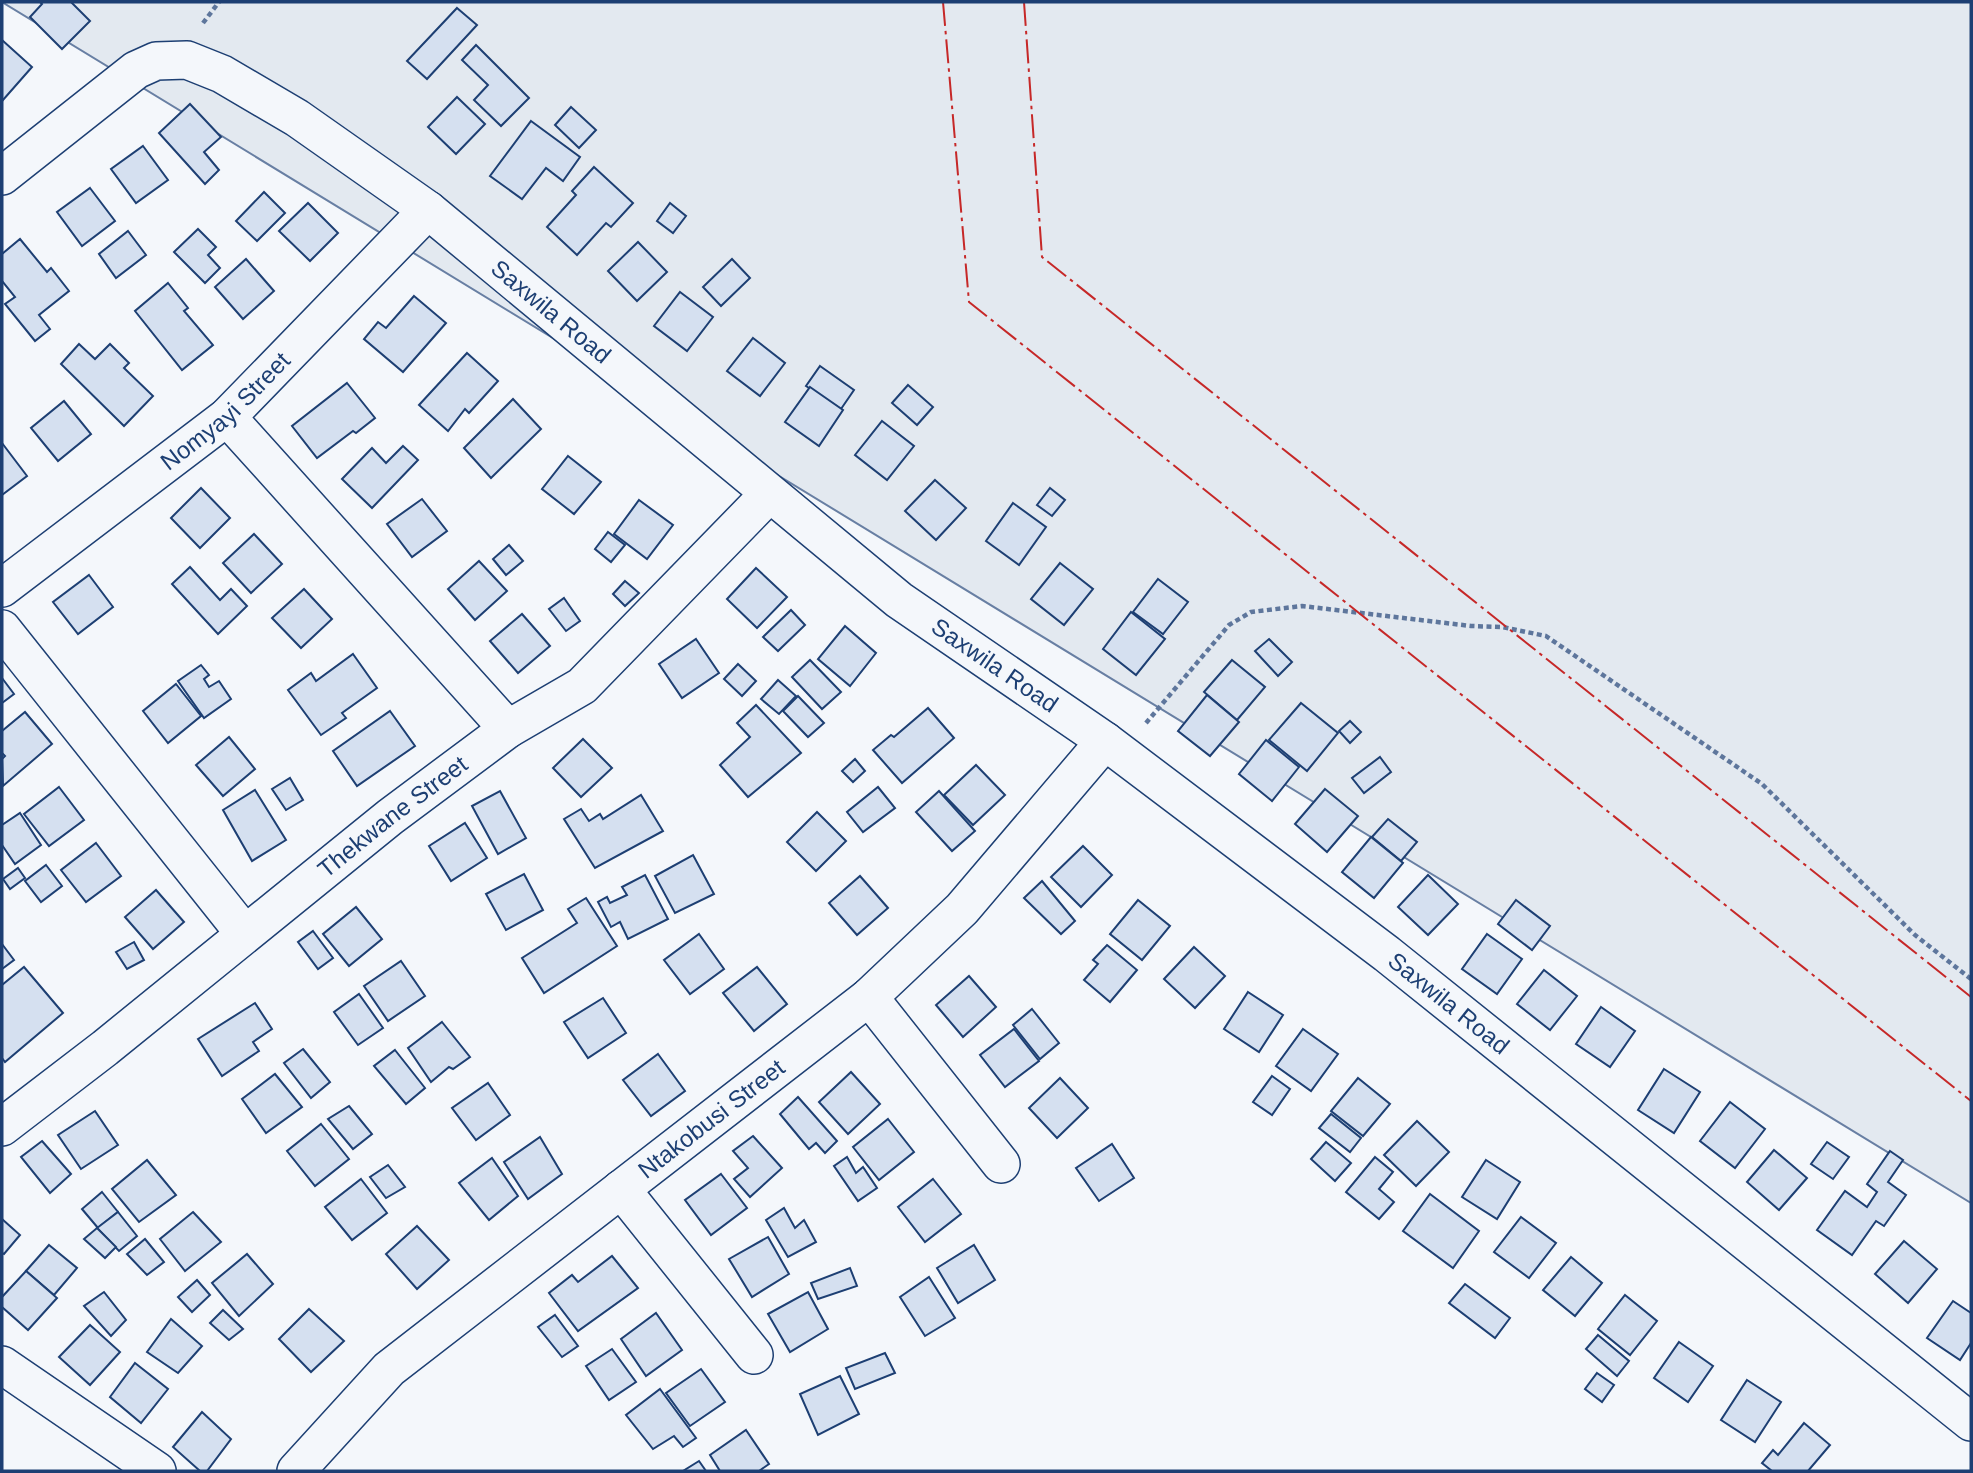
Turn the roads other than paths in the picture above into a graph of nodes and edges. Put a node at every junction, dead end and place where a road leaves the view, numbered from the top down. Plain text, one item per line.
1 (2, 176) edge
2 (428, 210) junction
3 (227, 417) junction
4 (769, 494) junction
5 (2, 588) edge
6 (2, 629) edge
7 (508, 729) junction
8 (1113, 748) junction
9 (244, 933) junction
10 (869, 996) junction
11 (2, 1127) edge
12 (1001, 1164) dead end
13 (621, 1189) junction
14 (754, 1355) dead end
15 (2, 1365) edge
16 (1971, 1422) edge
17 (157, 1471) edge
18 (296, 1471) edge

1 - 2 street, Saxwila Road
2 - 3 street, Nomyayi Street
2 - 4 street, Saxwila Road
3 - 5 street, Nomyayi Street
3 - 7 street
4 - 7 street, Thekwane Street
4 - 8 street, Saxwila Road
6 - 9 street
7 - 9 street, Thekwane Street
8 - 10 street, Ntakobusi Street
8 - 16 street, Saxwila Road
9 - 11 street, Thekwane Street
10 - 12 street
10 - 13 street, Ntakobusi Street
13 - 14 street
13 - 18 street, Ntakobusi Street
15 - 17 street

